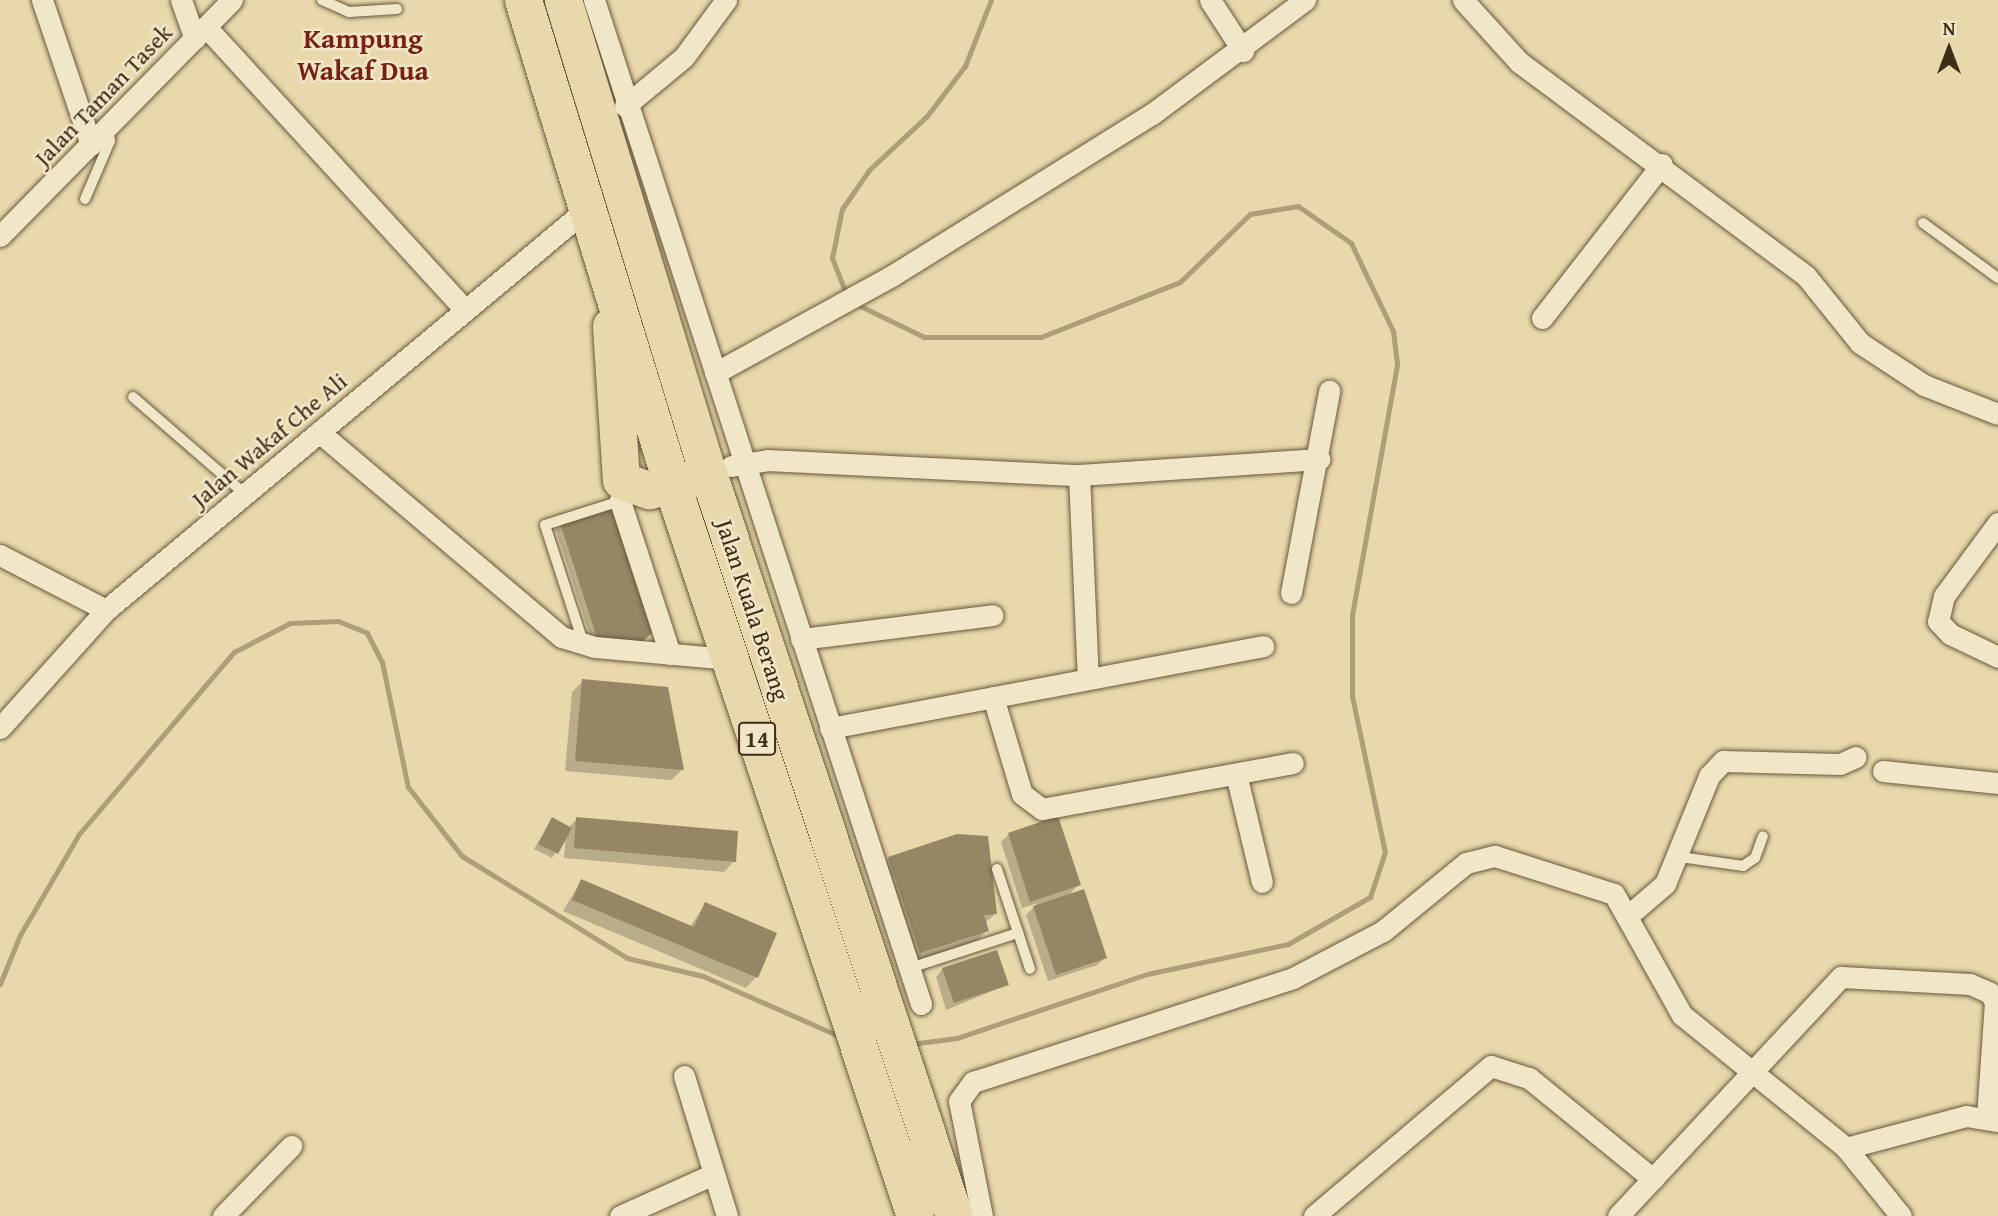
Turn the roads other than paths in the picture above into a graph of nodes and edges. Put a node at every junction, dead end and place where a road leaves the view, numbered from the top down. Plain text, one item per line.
1 (42, 0) edge
2 (181, 0) edge
3 (232, 0) edge
4 (322, 0) edge
5 (523, 0) edge
6 (562, 0) edge
7 (594, 0) edge
8 (726, 0) edge
9 (1210, 0) edge
10 (1306, 0) edge
11 (1463, 0) edge
12 (397, 9) dead end
13 (200, 33) junction
14 (1242, 51) junction
15 (625, 106) junction
16 (108, 128) junction
17 (92, 145) junction
18 (1662, 164) junction
19 (85, 199) dead end
20 (588, 208) junction
21 (1923, 223) dead end
22 (6, 231) edge
23 (609, 275) junction
24 (1998, 278) edge
25 (465, 310) junction
26 (1542, 318) dead end
27 (715, 373) junction
28 (1329, 391) dead end
29 (133, 397) dead end
30 (1998, 414) edge
31 (319, 432) junction
32 (1319, 459) junction
33 (742, 463) junction
34 (708, 474) junction
35 (1079, 475) junction
36 (672, 485) junction
37 (245, 494) junction
38 (624, 494) junction
39 (1998, 523) edge
40 (0, 555) edge
41 (1291, 593) dead end
42 (106, 610) junction
43 (993, 615) dead end
44 (801, 639) junction
45 (584, 645) junction
46 (1263, 646) dead end
47 (670, 654) junction
48 (1998, 657) edge
49 (730, 659) junction
50 (1088, 679) junction
51 (993, 697) junction
52 (830, 728) junction
53 (0, 729) edge
54 (1856, 757) dead end
55 (1293, 763) dead end
56 (1883, 771) dead end
57 (1236, 774) junction
58 (1998, 783) edge
59 (1763, 836) dead end
60 (1680, 857) junction
61 (997, 869) dead end
62 (1262, 882) dead end
63 (890, 909) junction
64 (1630, 914) junction
65 (856, 920) junction
66 (1018, 933) junction
67 (910, 968) junction
68 (1030, 969) dead end
69 (1994, 990) edge
70 (921, 1004) dead end
71 (1749, 1074) junction
72 (684, 1076) dead end
73 (1992, 1119) edge
74 (290, 1146) dead end
75 (1846, 1148) junction
76 (714, 1174) junction
77 (1653, 1179) junction
78 (223, 1216) edge
79 (620, 1216) edge
80 (727, 1216) edge
81 (915, 1216) edge
82 (954, 1216) edge
83 (982, 1216) edge
84 (1314, 1216) edge
85 (1618, 1216) edge
86 (1901, 1216) edge

1 - 17 street
2 - 13 street
3 - 13 street, Jalan Taman Tasek
4 - 12 lane
5 - 20 highway, Jalan Kuala Berang / 14
6 - 34 highway, Jalan Kuala Berang / 14
7 - 15 street
8 - 15 street
9 - 14 street
10 - 14 street
11 - 18 street
13 - 16 street, Jalan Taman Tasek
13 - 25 street
14 - 27 street
15 - 27 street
16 - 17 street, Jalan Taman Tasek
16 - 19 lane
17 - 22 street, Jalan Taman Tasek
18 - 26 street
18 - 30 street
20 - 23 highway, Jalan Kuala Berang / 14
20 - 25 street, Jalan Wakaf Che Ali
21 - 24 lane
23 - 36 highway, Jalan Kuala Berang / 14
23 - 38 highway
25 - 31 street, Jalan Wakaf Che Ali
27 - 33 street
28 - 32 street
29 - 37 lane
31 - 37 street, Jalan Wakaf Che Ali
31 - 45 street
32 - 35 street
32 - 41 street
33 - 34 street
33 - 35 street
33 - 44 street
34 - 36 highway
34 - 65 highway, Jalan Kuala Berang / 14
35 - 50 street
36 - 38 highway
36 - 49 highway, Jalan Kuala Berang / 14
37 - 42 street, Jalan Wakaf Che Ali
38 - 45 lane
38 - 47 street
39 - 48 street
40 - 42 street
42 - 53 street, Jalan Wakaf Che Ali
43 - 44 street
44 - 52 street
45 - 47 street
46 - 50 street
47 - 49 street
49 - 81 highway, Jalan Kuala Berang / 14
50 - 51 street
51 - 52 street
51 - 57 street
52 - 63 street
54 - 60 street
55 - 57 street
56 - 58 street
57 - 62 street
59 - 60 lane
60 - 64 street
61 - 66 lane
63 - 65 street
63 - 67 street
64 - 71 street
64 - 83 street
65 - 82 highway, Jalan Kuala Berang / 14
66 - 67 lane
66 - 68 lane
67 - 70 street
69 - 71 street
69 - 73 street
71 - 75 street
71 - 77 street
72 - 76 street
73 - 75 street
74 - 78 street
75 - 86 street
76 - 79 street
76 - 80 street
77 - 84 street
77 - 85 street

